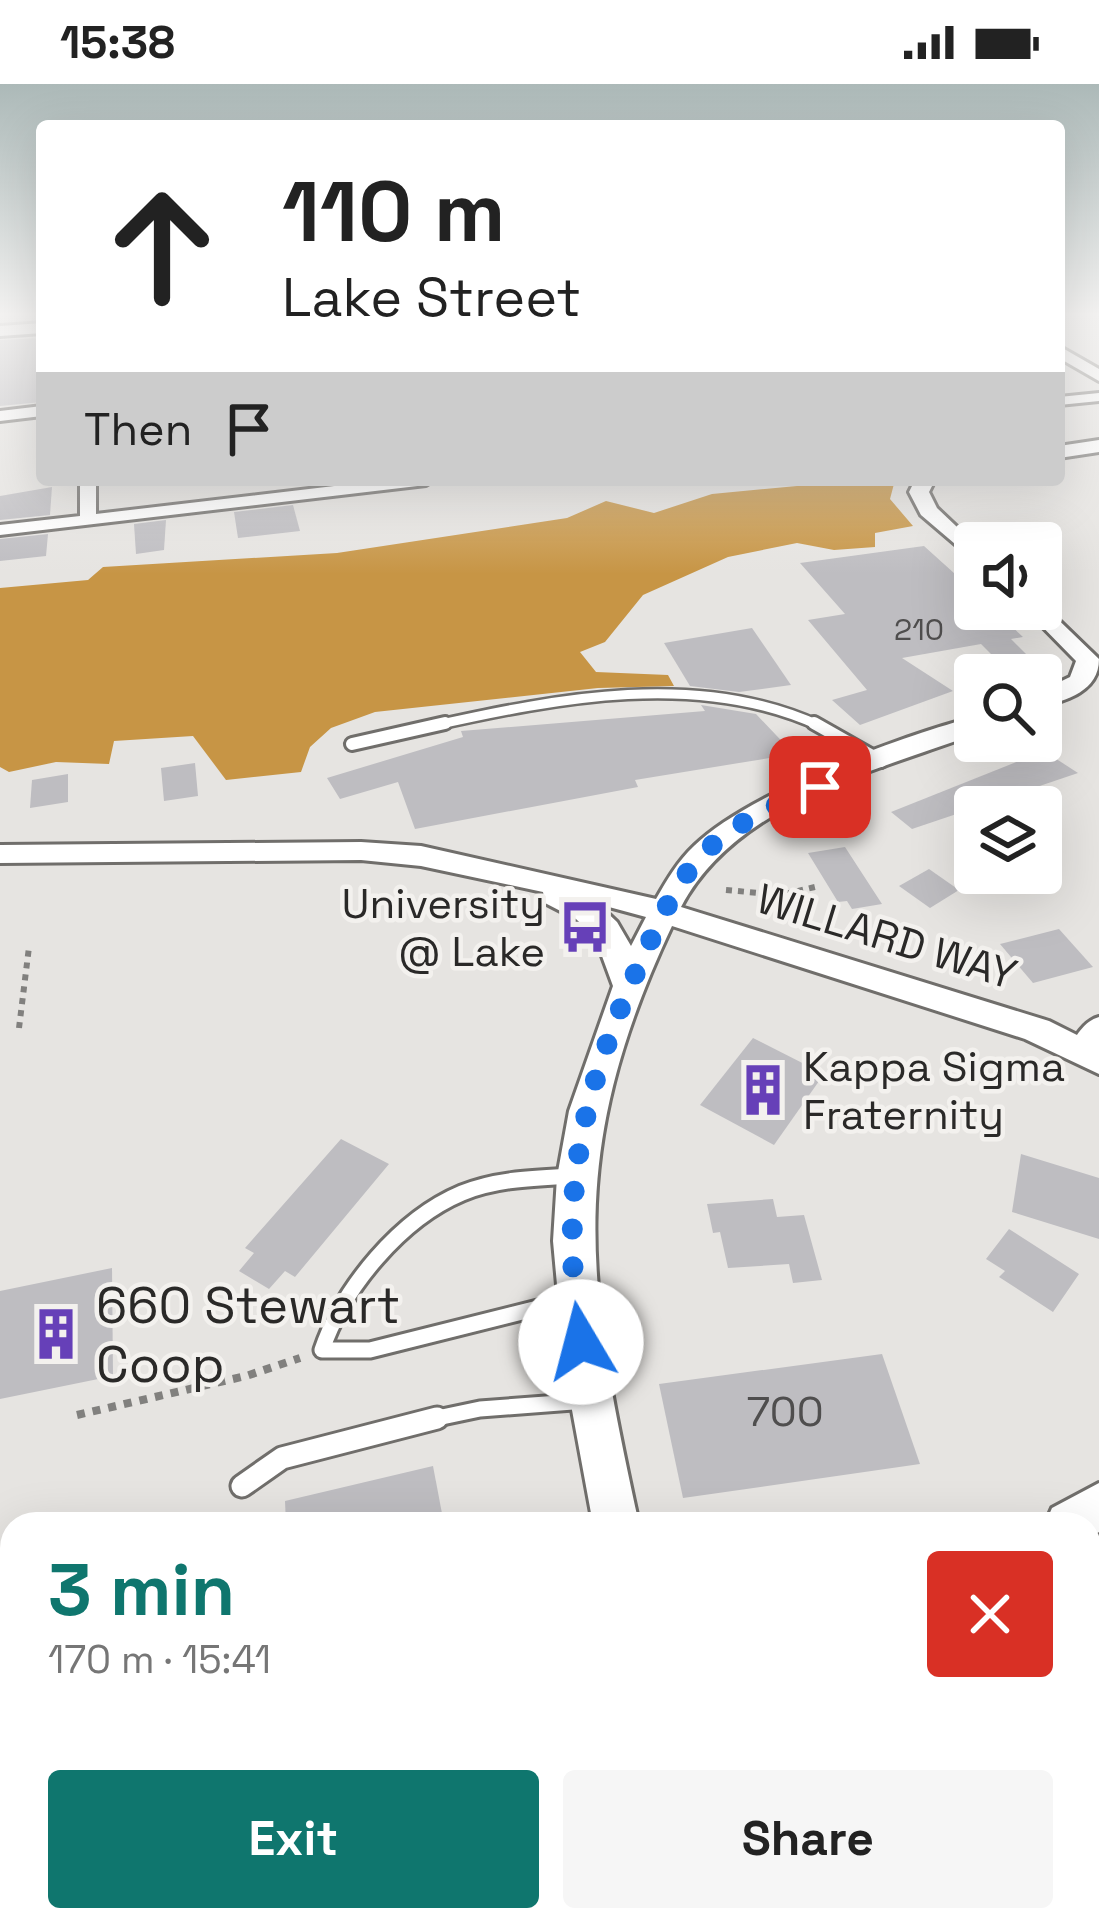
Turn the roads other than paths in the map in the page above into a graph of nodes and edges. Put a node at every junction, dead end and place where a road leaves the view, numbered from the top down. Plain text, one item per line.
1 (36, 412) edge
2 (0, 416) edge
3 (1099, 446) edge
4 (1065, 451) edge
5 (88, 486) edge
6 (375, 486) edge
7 (922, 486) edge
8 (88, 520) junction
9 (0, 530) edge
10 (954, 535) edge
11 (1057, 630) edge
12 (1062, 691) edge
13 (954, 733) edge
14 (352, 744) dead end
15 (881, 761) junction
16 (0, 854) edge
17 (475, 868) junction
18 (664, 912) junction
19 (629, 986) junction
20 (1093, 1046) edge
21 (572, 1176) junction
22 (574, 1299) junction
23 (591, 1400) junction
24 (242, 1486) dead end
25 (614, 1512) edge

1 - 2 street
3 - 4 street
5 - 8 street
6 - 8 street
7 - 10 street
8 - 9 street
11 - 12 street
13 - 15 street
14 - 15 lane
15 - 18 street
16 - 17 street
17 - 18 street, WILLARD WAY
17 - 19 street
18 - 19 street
18 - 20 street, WILLARD WAY
19 - 21 street
21 - 22 street
21 - 22 lane
22 - 23 street
23 - 24 lane
23 - 25 street

